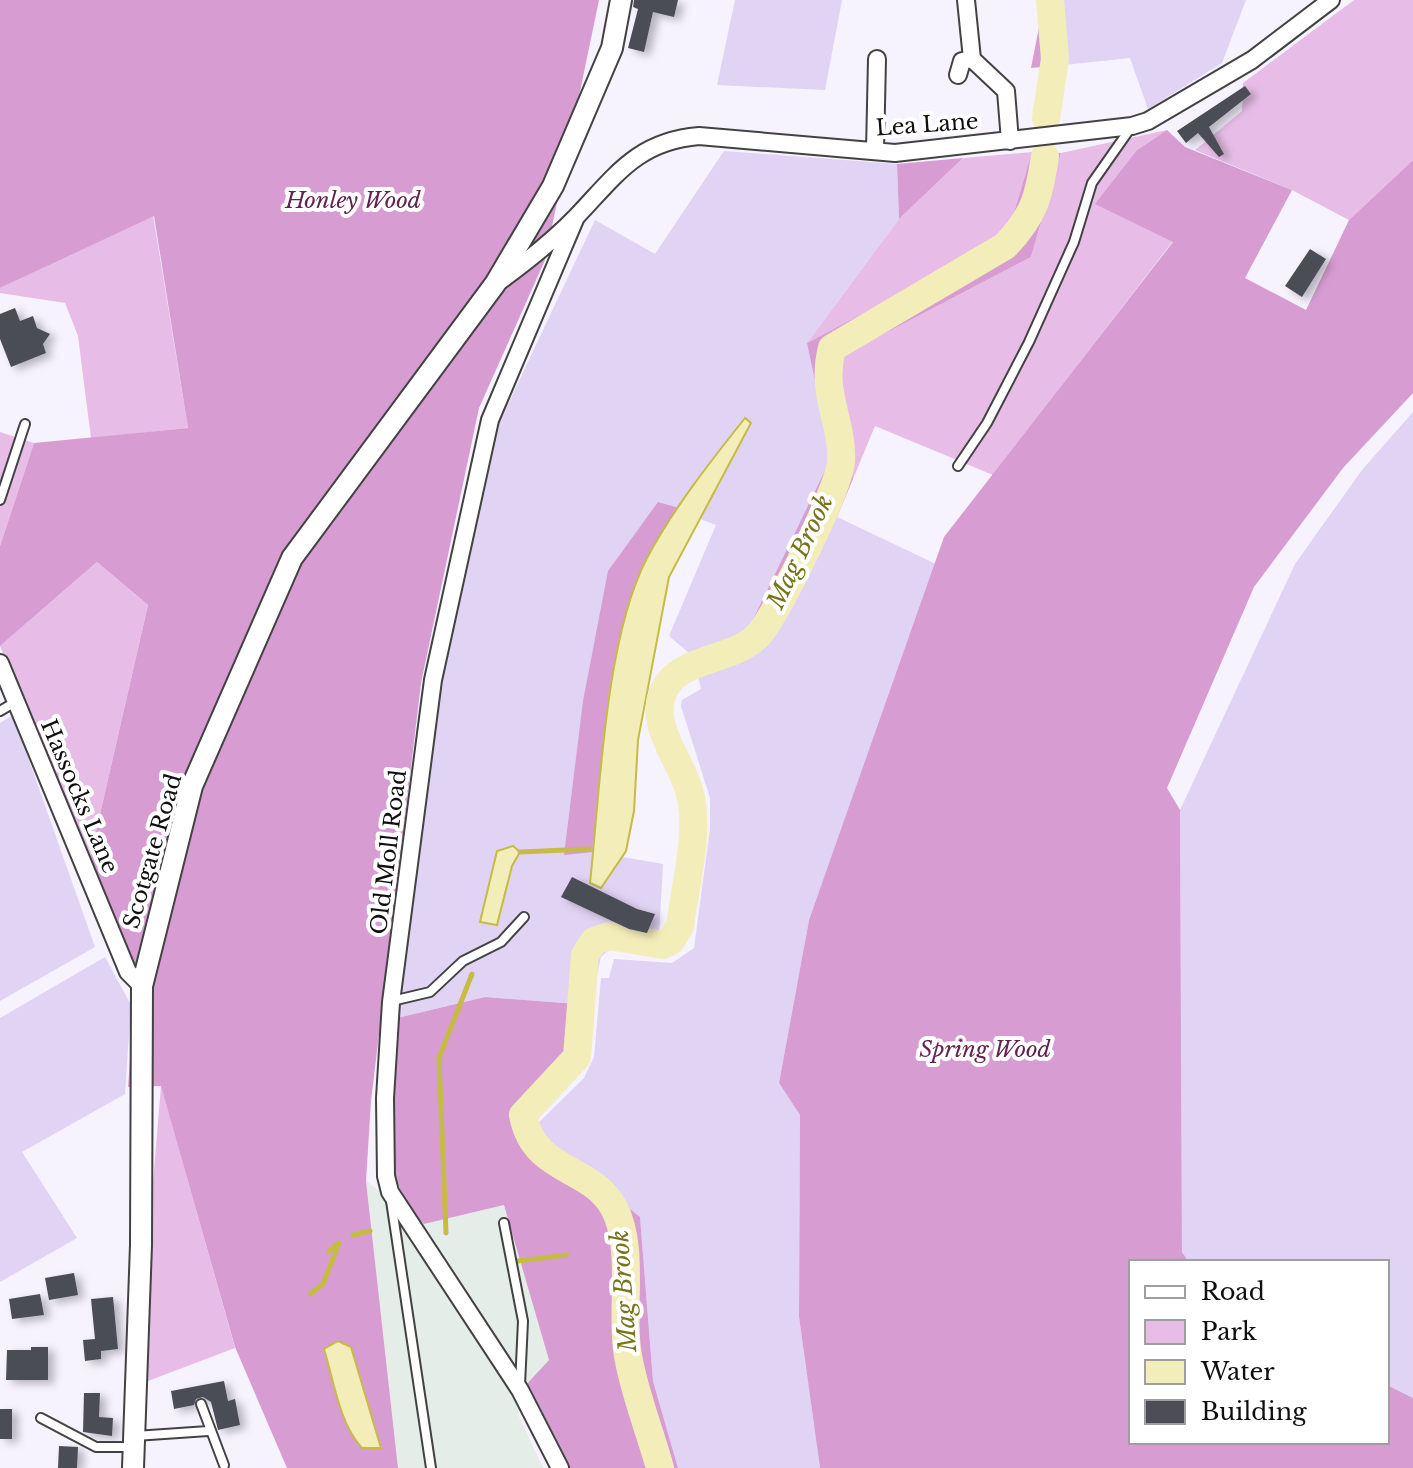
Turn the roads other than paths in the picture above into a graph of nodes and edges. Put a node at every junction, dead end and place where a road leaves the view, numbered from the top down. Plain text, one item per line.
1 (621, 0) edge
2 (966, 0) edge
3 (1331, 0) edge
4 (877, 59) dead end
5 (972, 59) junction
6 (958, 75) dead end
7 (1132, 126) junction
8 (1010, 141) junction
9 (875, 151) junction
10 (576, 217) junction
11 (495, 284) junction
12 (25, 424) dead end
13 (958, 466) dead end
14 (0, 500) edge
15 (0, 663) edge
16 (17, 701) junction
17 (0, 711) edge
18 (524, 917) dead end
19 (142, 986) junction
20 (391, 1002) junction
21 (390, 1192) junction
22 (504, 1223) dead end
23 (520, 1390) junction
24 (201, 1404) dead end
25 (41, 1418) dead end
26 (208, 1431) junction
27 (134, 1442) junction
28 (224, 1465) dead end
29 (133, 1468) edge
30 (431, 1468) edge
31 (560, 1468) edge

1 - 11 street, Scotgate Road
2 - 5 street
3 - 7 street, Lea Lane
4 - 9 street
5 - 6 street
5 - 8 street
7 - 8 street, Lea Lane
7 - 13 lane
8 - 9 street, Lea Lane
9 - 10 street, Lea Lane
10 - 11 street, Lea Lane
10 - 20 street, Old Moll Road
11 - 19 street, Scotgate Road
12 - 14 lane
15 - 16 street, Hassocks Lane
16 - 17 lane
16 - 19 street, Hassocks Lane
18 - 20 lane
19 - 27 street, Scotgate Road
20 - 21 street, Old Moll Road
21 - 23 street, Old Moll Road
21 - 30 lane
22 - 23 lane
23 - 31 street, Old Moll Road
24 - 26 lane
25 - 27 lane
26 - 27 lane
26 - 28 lane
27 - 29 street, Scotgate Road

